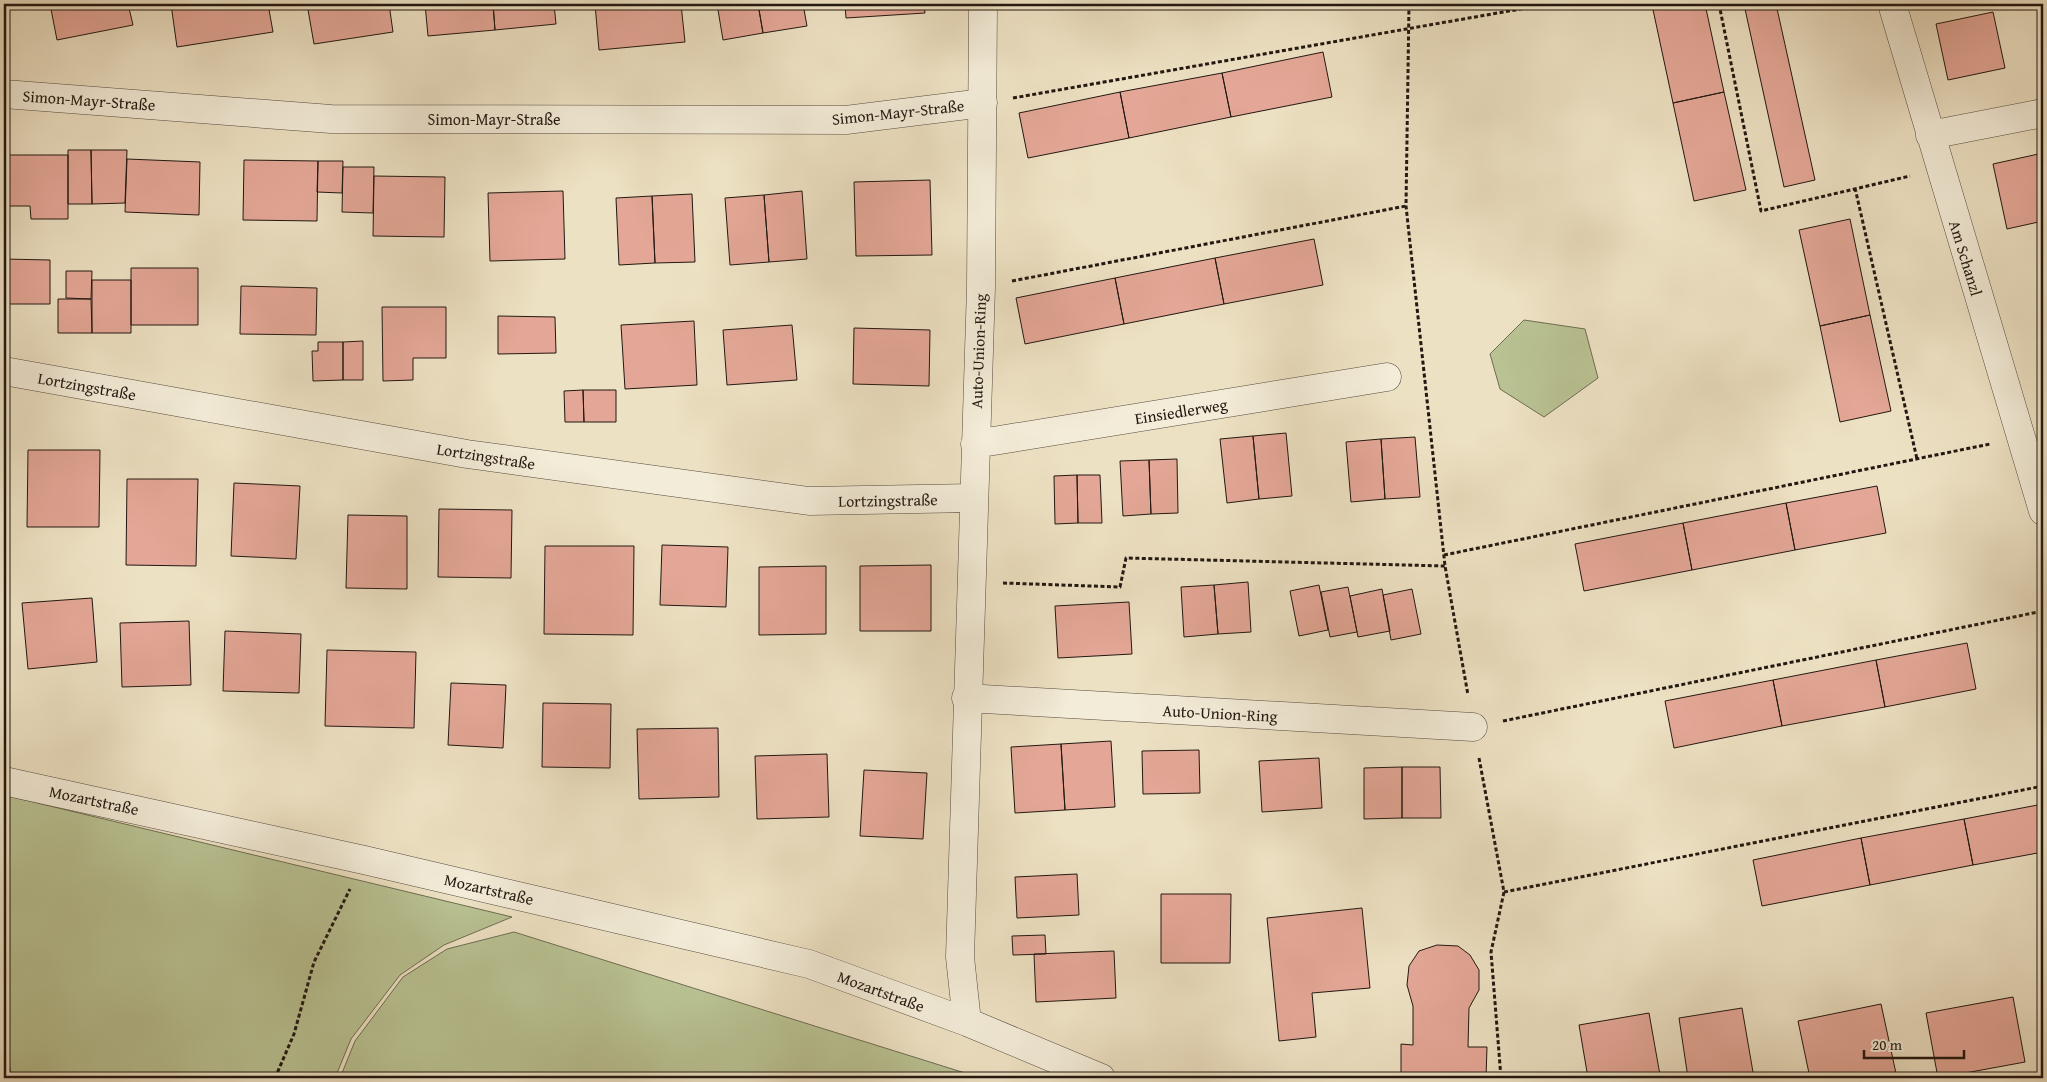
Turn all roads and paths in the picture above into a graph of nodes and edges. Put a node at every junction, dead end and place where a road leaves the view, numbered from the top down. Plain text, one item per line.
1 (983, 4) edge
2 (1409, 4) edge
3 (1549, 4) edge
4 (1719, 4) edge
5 (1892, 4) edge
6 (1410, 30) junction
7 (4, 94) edge
8 (984, 103) junction
9 (2043, 113) edge
10 (1930, 135) junction
11 (1940, 170) junction
12 (1855, 188) junction
13 (1406, 206) junction
14 (981, 287) junction
15 (4, 370) edge
16 (1387, 377) dead end
17 (2020, 438) junction
18 (975, 444) junction
19 (1917, 459) junction
20 (2036, 463) edge
21 (973, 498) junction
22 (2043, 511) edge
23 (1444, 554) junction
24 (1445, 566) junction
25 (970, 582) junction
26 (2043, 611) edge
27 (966, 698) junction
28 (1473, 727) junction
29 (4, 781) edge
30 (2043, 786) edge
31 (364, 860) junction
32 (1504, 892) junction
33 (967, 1022) junction
34 (276, 1078) edge
35 (1101, 1078) edge
36 (1502, 1078) edge

1 - 8 street, Auto-Union-Ring
2 - 6 path
3 - 6 path
4 - 12 path
5 - 10 street, Am Schanzl
6 - 8 path
6 - 13 path
7 - 8 street, Simon-Mayr-Straße
8 - 14 street, Auto-Union-Ring
9 - 10 street
10 - 11 street, Am Schanzl
11 - 12 path
11 - 17 street, Am Schanzl
12 - 19 path
13 - 14 path
13 - 23 path
14 - 18 street, Auto-Union-Ring
15 - 21 street, Lortzingstraße
16 - 18 street, Einsiedlerweg
17 - 19 path
17 - 20 street, Am Schanzl
18 - 21 street, Auto-Union-Ring
19 - 23 path
20 - 22 street, Am Schanzl
21 - 25 street, Auto-Union-Ring
23 - 24 path
24 - 25 path
24 - 28 path
25 - 27 street, Auto-Union-Ring
26 - 28 path
27 - 28 street, Auto-Union-Ring
27 - 33 street, Auto-Union-Ring
28 - 32 path
29 - 31 street, Mozartstraße
30 - 32 path
31 - 33 street, Mozartstraße
31 - 34 path
32 - 36 path
33 - 35 street, Mozartstraße

